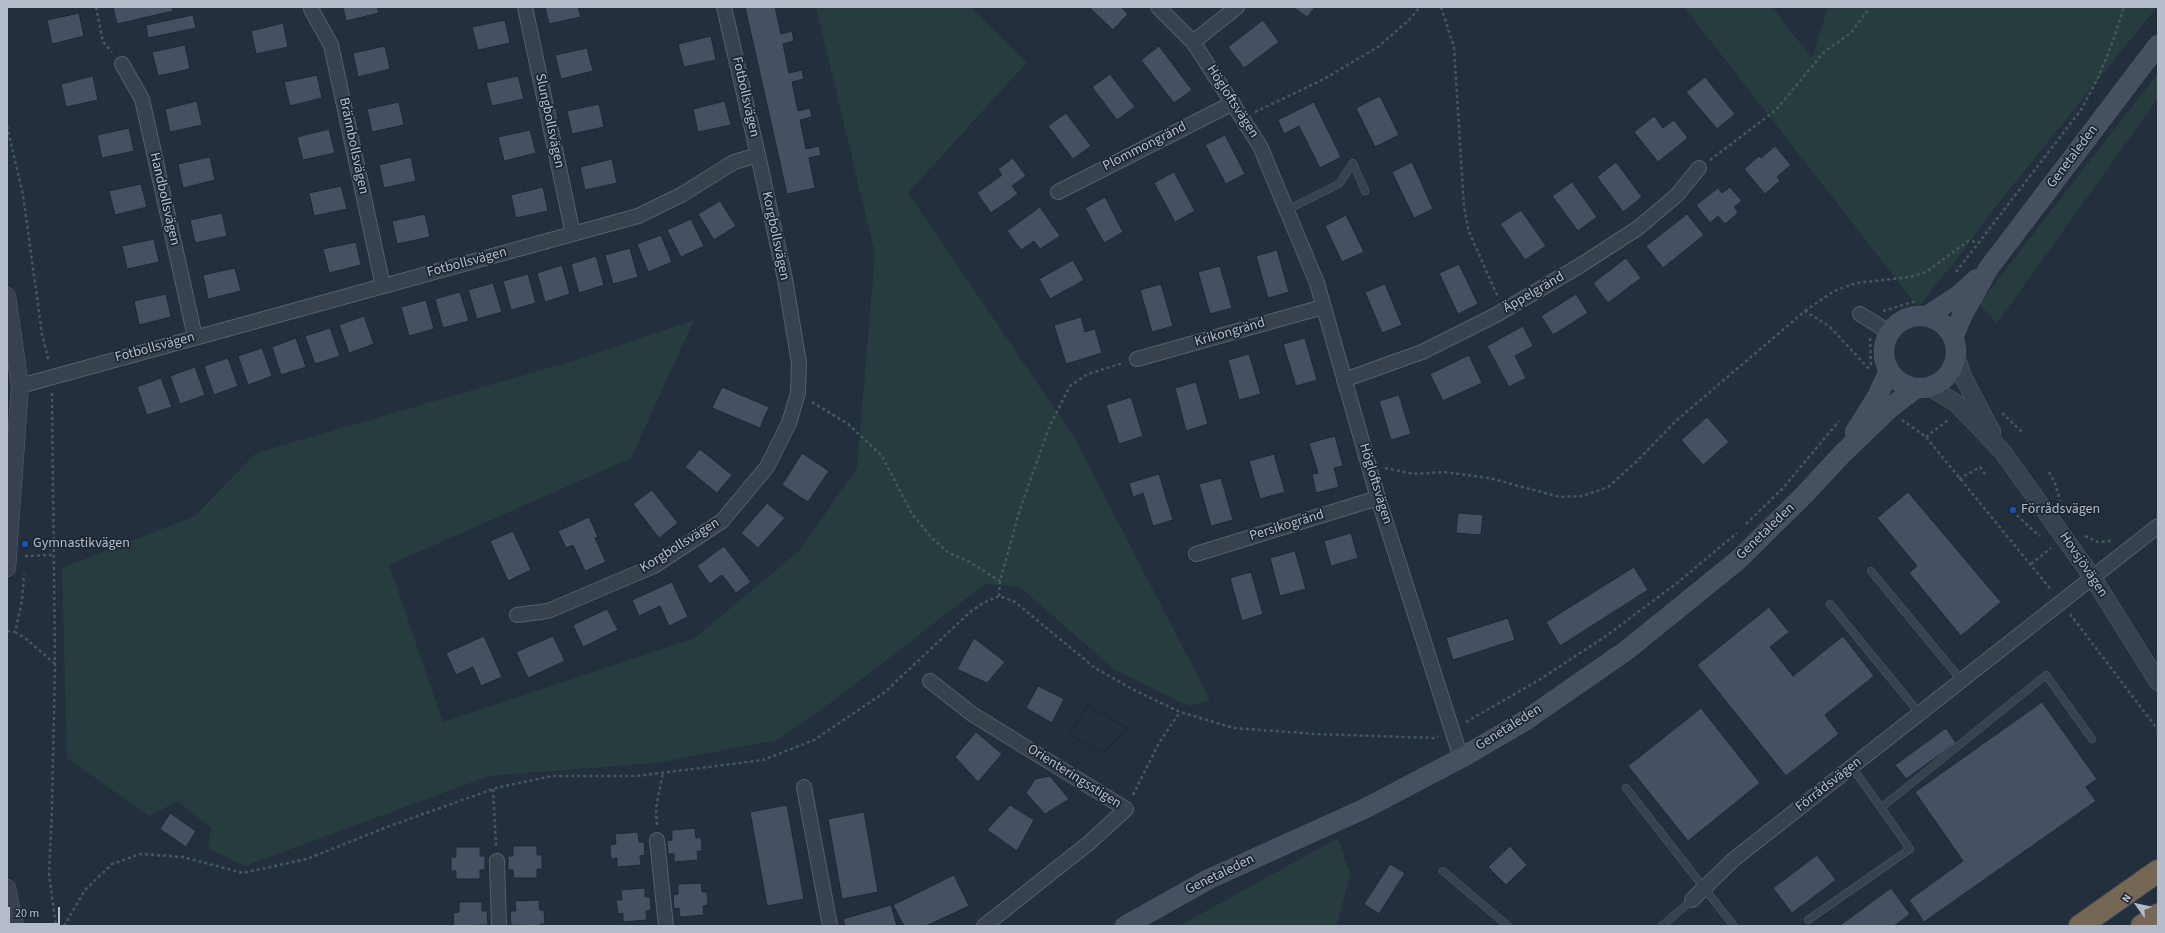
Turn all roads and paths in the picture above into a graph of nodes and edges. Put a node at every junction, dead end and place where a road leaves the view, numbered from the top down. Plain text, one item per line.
1 (96, 7) edge
2 (525, 7) edge
3 (724, 7) edge
4 (1158, 7) edge
5 (1237, 7) edge
6 (1420, 7) edge
7 (1441, 7) edge
8 (1870, 7) edge
9 (2124, 7) edge
10 (311, 9) dead end
11 (1193, 42) junction
12 (2158, 45) edge
13 (122, 64) joint
14 (1233, 103) junction
15 (1242, 118) junction
16 (7, 126) edge
17 (758, 155) junction
18 (1699, 168) joint
19 (1365, 191) dead end
20 (1058, 192) dead end
21 (1287, 210) junction
22 (573, 234) junction
23 (1979, 242) junction
24 (1988, 269) junction
25 (1952, 277) dead end
26 (383, 286) junction
27 (7, 296) edge
28 (1323, 307) junction
29 (1922, 308) junction
30 (1504, 310) junction
31 (1805, 311) junction
32 (1860, 314) dead end
33 (1873, 322) junction
34 (1889, 332) junction
35 (195, 337) junction
36 (1953, 337) junction
37 (1956, 356) junction
38 (1137, 359) joint
39 (1880, 371) junction
40 (52, 376) junction
41 (1344, 380) junction
42 (20, 386) junction
43 (1922, 388) junction
44 (798, 393) junction
45 (1883, 403) junction
46 (1843, 416) dead end
47 (2002, 451) junction
48 (1368, 462) junction
49 (2049, 472) dead end
50 (1984, 474) dead end
51 (1960, 479) junction
52 (1378, 498) junction
53 (2063, 507) dead end
54 (2017, 515) dead end
55 (1746, 525) dead end
56 (2158, 526) edge
57 (1740, 530) dead end
58 (2081, 531) dead end
59 (2044, 539) dead end
60 (2117, 540) dead end
61 (2048, 542) dead end
62 (2052, 547) dead end
63 (1196, 554) dead end
64 (52, 555) junction
65 (24, 556) dead end
66 (7, 568) edge
67 (1871, 571) dead end
68 (2093, 578) junction
69 (1000, 581) junction
70 (24, 582) dead end
71 (999, 596) junction
72 (2061, 603) junction
73 (1830, 604) dead end
74 (517, 615) dead end
75 (7, 631) edge
76 (15, 632) junction
77 (55, 664) junction
78 (930, 681) dead end
79 (1962, 681) junction
80 (2158, 682) edge
81 (1180, 712) junction
82 (1920, 714) junction
83 (1452, 730) junction
84 (2158, 730) edge
85 (2092, 739) dead end
86 (1460, 758) junction
87 (1852, 767) junction
88 (663, 772) junction
89 (804, 787) dead end
90 (1626, 788) dead end
91 (493, 789) junction
92 (1881, 808) junction
93 (1126, 809) junction
94 (657, 840) joint
95 (497, 861) joint
96 (1443, 871) dead end
97 (2158, 871) edge
98 (1705, 887) junction
99 (7, 888) edge
100 (1692, 900) joint
101 (2158, 915) edge
102 (1808, 920) dead end
103 (15, 926) edge
104 (56, 926) edge
105 (64, 926) edge
106 (499, 926) edge
107 (666, 926) edge
108 (830, 926) edge
109 (984, 926) edge
110 (1125, 926) edge
111 (1508, 926) edge
112 (1662, 926) edge
113 (1734, 926) edge
114 (2080, 926) edge
115 (2142, 926) edge

1 - 13 path
2 - 22 street, Slungbollsvägen
3 - 17 street, Fotbollsvägen
4 - 11 street, Högloftsvägen
5 - 11 street
6 - 15 path
7 - 30 path
8 - 18 path
9 - 23 path
10 - 26 street, Brännbollsvägen
11 - 14 street, Högloftsvägen
12 - 24 main road, Genetaleden
13 - 35 street, Handbollsvägen
14 - 15 street, Högloftsvägen
14 - 20 street, Plommongränd
15 - 21 street, Högloftsvägen
16 - 40 path
17 - 22 street, Fotbollsvägen
17 - 44 street, Korgbollsvägen
18 - 30 street, Äppelgränd
19 - 21 lane
21 - 28 street, Högloftsvägen
22 - 26 street, Fotbollsvägen
23 - 25 path
23 - 31 path
24 - 29 main road, Genetaleden
24 - 36 main road, Genetaleden
26 - 35 street, Fotbollsvägen
27 - 42 street
28 - 38 street, Krikongränd
28 - 41 street, Högloftsvägen
29 - 33 path
29 - 34 main road
29 - 36 main road
30 - 41 street, Äppelgränd
31 - 39 path
31 - 48 path
32 - 33 street
33 - 34 street
33 - 39 path
34 - 39 main road
35 - 40 street, Fotbollsvägen
36 - 37 main road
37 - 43 main road
37 - 47 street, Hovsjövägen
38 - 69 path
39 - 43 main road
39 - 45 main road, Genetaleden
39 - 45 path
40 - 42 street, Fotbollsvägen
40 - 64 path
41 - 48 street, Högloftsvägen
42 - 66 street
43 - 45 main road, Genetaleden
43 - 47 street, Hovsjövägen
44 - 69 path
44 - 74 street, Korgbollsvägen
45 - 51 path
45 - 86 main road, Genetaleden
46 - 55 path
47 - 68 street, Hovsjövägen
48 - 52 street, Högloftsvägen
49 - 53 path
50 - 51 path
51 - 72 path
52 - 63 street, Persikogränd
52 - 83 street, Högloftsvägen
54 - 59 path
56 - 68 street, Förrådsvägen
57 - 83 path
58 - 60 path
61 - 62 path
64 - 65 path
64 - 77 path
67 - 79 lane
68 - 72 street, Förrådsvägen
68 - 80 street, Hovsjövägen
69 - 71 path
70 - 76 path
71 - 81 path
71 - 88 path
72 - 79 street, Förrådsvägen
72 - 84 path
73 - 82 lane
75 - 76 path
76 - 77 path
77 - 104 path
78 - 93 street, Orienteringsstigen
79 - 82 street, Förrådsvägen
81 - 83 path
81 - 93 path
82 - 87 street, Förrådsvägen
83 - 86 street, Högloftsvägen
85 - 92 lane
86 - 110 main road, Genetaleden
87 - 92 lane
87 - 98 street, Förrådsvägen
88 - 91 path
88 - 94 path
89 - 108 street
90 - 98 lane
91 - 95 path
91 - 105 path
92 - 102 lane
93 - 109 street, Orienteringsstigen
94 - 107 street
95 - 106 street
96 - 111 lane
97 - 114 highway
98 - 100 street, Förrådsvägen
98 - 113 lane
99 - 103 street
100 - 112 lane
101 - 115 highway

